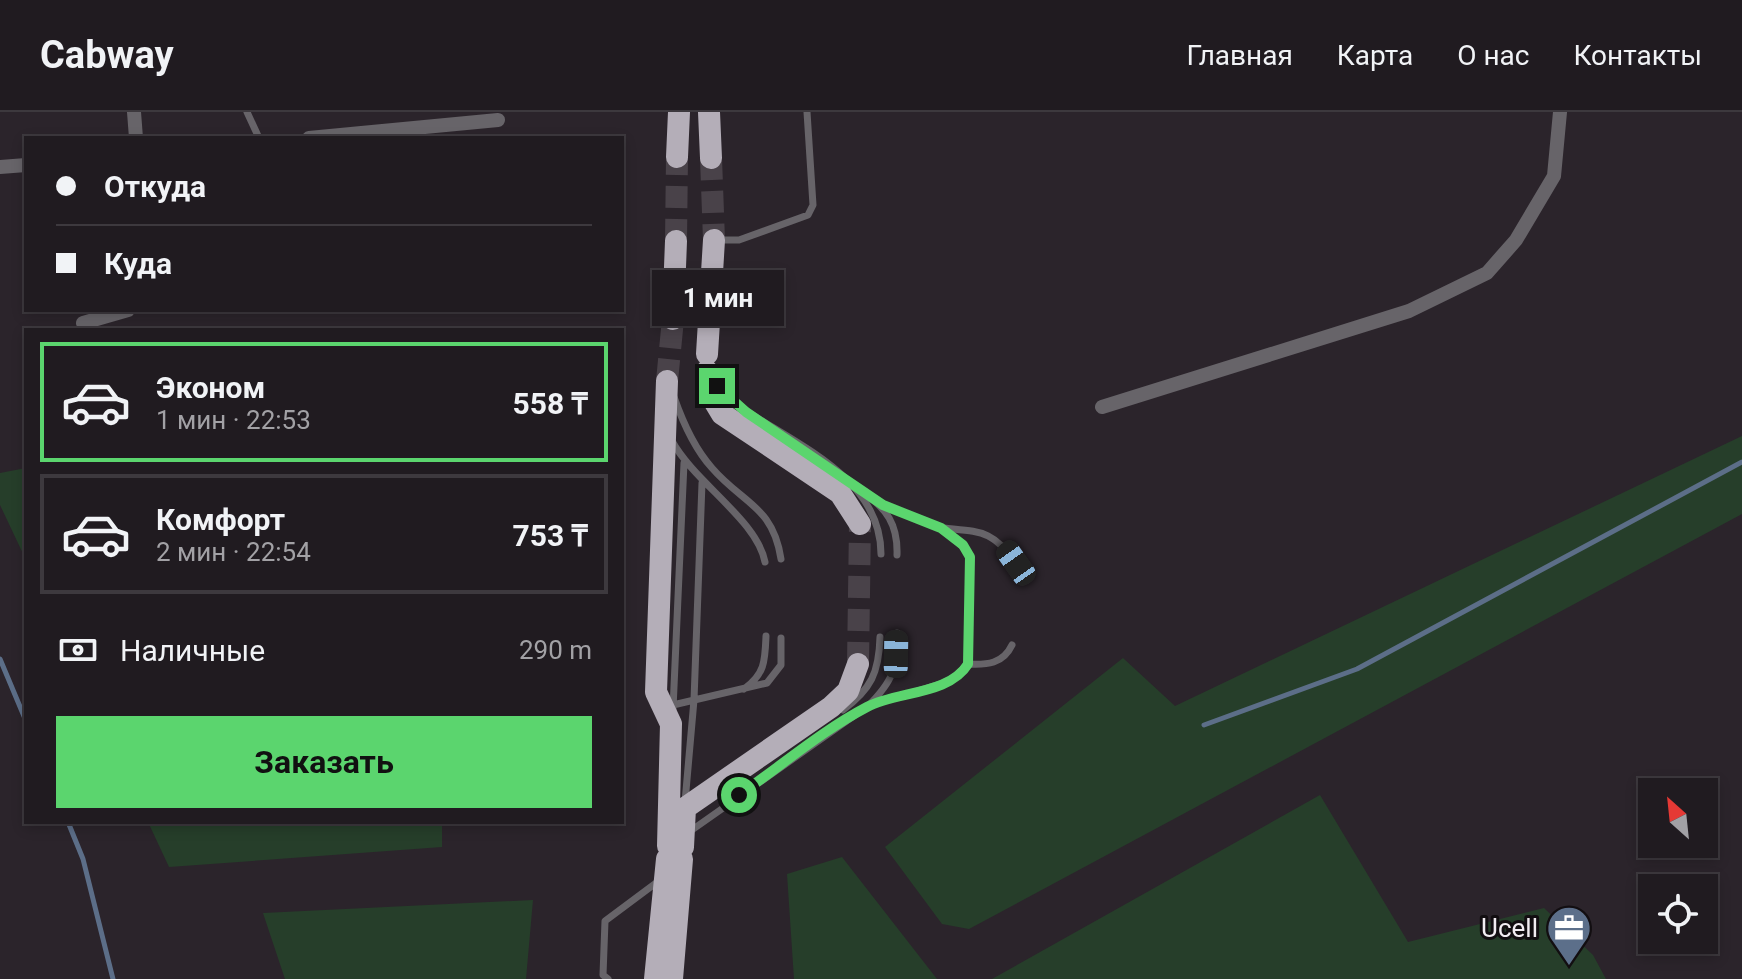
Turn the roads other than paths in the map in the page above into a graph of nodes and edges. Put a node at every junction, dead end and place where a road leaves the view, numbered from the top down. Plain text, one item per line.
1 (134, 112) edge
2 (247, 112) edge
3 (679, 112) edge
4 (709, 112) edge
5 (807, 112) edge
6 (1560, 112) edge
7 (498, 120) dead end
8 (136, 136) edge
9 (258, 136) edge
10 (330, 136) edge
11 (677, 157) tunnel mouth
12 (711, 158) tunnel mouth
13 (24, 165) edge
14 (0, 167) edge
15 (714, 240) joint
16 (676, 241) tunnel mouth
17 (121, 312) edge
18 (673, 319) tunnel mouth
19 (83, 323) dead end
20 (707, 362) junction
21 (669, 378) joint
22 (1102, 407) dead end
23 (666, 429) junction
24 (684, 463) junction
25 (702, 483) junction
26 (858, 489) junction
27 (883, 505) junction
28 (860, 524) tunnel mouth
29 (941, 528) junction
30 (881, 554) dead end
31 (897, 555) dead end
32 (781, 559) dead end
33 (765, 562) dead end
34 (1016, 563) dead end
35 (897, 633) dead end
36 (766, 636) dead end
37 (880, 637) dead end
38 (781, 638) dead end
39 (1012, 645) dead end
40 (858, 664) tunnel mouth
41 (968, 664) junction
42 (742, 691) junction
43 (694, 700) junction
44 (868, 706) junction
45 (672, 714) junction
46 (775, 745) junction
47 (685, 808) junction
48 (675, 854) junction
49 (608, 979) edge
50 (655, 979) edge
51 (672, 979) edge

1 - 8 street
2 - 9 lane
3 - 11 highway
4 - 12 highway
5 - 15 lane
6 - 22 street
7 - 10 street
13 - 14 street
15 - 20 highway
16 - 18 highway
17 - 19 street
20 - 26 lane
20 - 28 highway
21 - 23 highway
21 - 32 lane
23 - 24 lane
23 - 45 highway
24 - 25 lane
24 - 45 lane
25 - 33 lane
25 - 43 lane
26 - 27 lane
26 - 30 lane
27 - 29 lane
27 - 31 lane
29 - 34 lane
29 - 41 lane
35 - 44 lane
36 - 42 lane
37 - 46 lane
38 - 42 lane
39 - 41 lane
40 - 46 highway
41 - 44 lane
42 - 43 lane
43 - 45 lane
43 - 47 lane
44 - 48 lane
45 - 48 highway
46 - 47 highway
47 - 48 highway
48 - 49 lane
48 - 50 highway
48 - 51 highway

